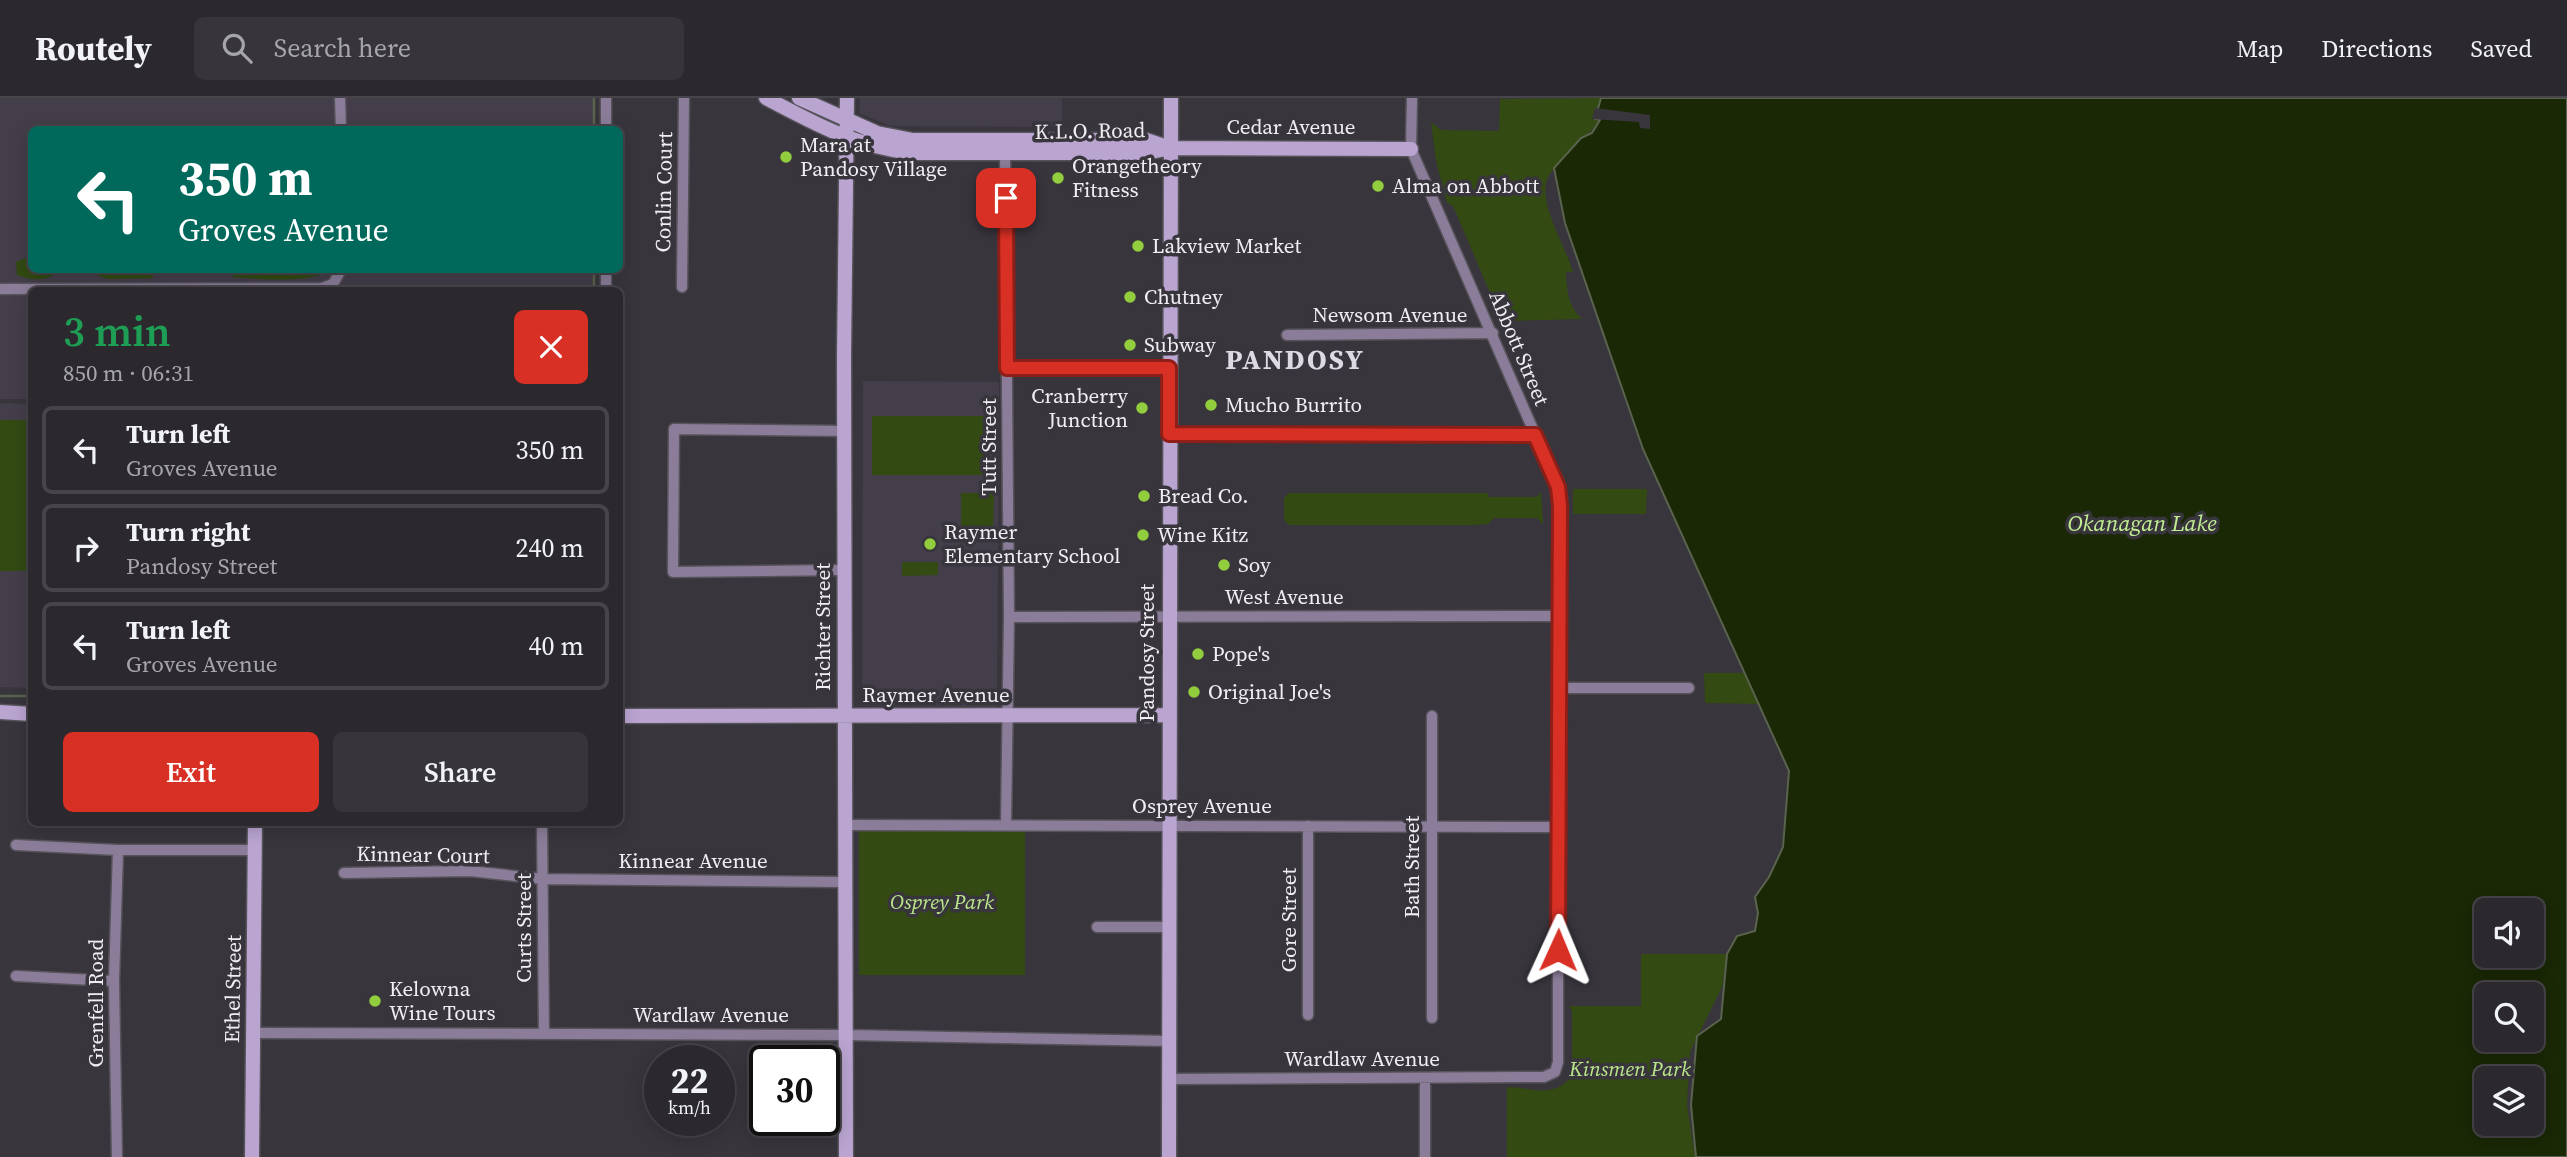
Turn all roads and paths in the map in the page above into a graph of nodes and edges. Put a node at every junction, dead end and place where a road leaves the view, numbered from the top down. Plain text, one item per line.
1 (340, 98) edge
2 (607, 98) edge
3 (684, 98) edge
4 (766, 98) edge
5 (799, 98) edge
6 (847, 98) edge
7 (1171, 98) edge
8 (1412, 98) edge
9 (845, 120) junction
10 (341, 126) edge
11 (606, 126) edge
12 (845, 139) junction
13 (1171, 148) junction
14 (1411, 149) junction
15 (1005, 153) junction
16 (339, 273) edge
17 (325, 287) edge
18 (682, 287) dead end
19 (0, 289) edge
20 (28, 289) edge
21 (1493, 333) junction
22 (1287, 335) dead end
23 (1007, 368) junction
24 (1169, 368) junction
25 (845, 431) junction
26 (1169, 434) junction
27 (1535, 435) junction
28 (844, 570) junction
29 (1560, 616) junction
30 (1009, 617) junction
31 (1168, 617) junction
32 (1560, 688) junction
33 (1689, 688) dead end
34 (0, 712) edge
35 (28, 714) edge
36 (1008, 715) junction
37 (1168, 715) junction
38 (623, 716) edge
39 (1432, 716) dead end
40 (844, 717) junction
41 (1006, 824) junction
42 (845, 825) junction
43 (1169, 825) junction
44 (255, 826) edge
45 (542, 826) edge
46 (1308, 826) junction
47 (1431, 826) junction
48 (1559, 827) junction
49 (16, 845) dead end
50 (118, 850) junction
51 (255, 850) junction
52 (344, 873) dead end
53 (543, 879) junction
54 (844, 883) junction
55 (1097, 927) dead end
56 (1168, 927) junction
57 (16, 976) dead end
58 (114, 981) junction
59 (1308, 1015) dead end
60 (1432, 1018) dead end
61 (253, 1032) junction
62 (544, 1034) junction
63 (845, 1035) junction
64 (1169, 1041) junction
65 (1555, 1072) joint
66 (1425, 1078) junction
67 (1169, 1079) junction
68 (117, 1157) edge
69 (253, 1157) edge
70 (846, 1157) edge
71 (1169, 1157) edge
72 (1425, 1157) edge

1 - 10 street
2 - 11 street
3 - 18 street, Conlin Court
4 - 12 street, K.L.O. Road
5 - 9 street, K.L.O. Road
6 - 9 street, Richter Street
7 - 13 street, Pandosy Street
8 - 14 street
9 - 12 street, Richter Street
9 - 13 street, K.L.O. Road
12 - 15 street, K.L.O. Road
12 - 25 street, Richter Street
13 - 14 street, Cedar Avenue
13 - 15 street, K.L.O. Road
13 - 24 street, Pandosy Street
14 - 21 street, Abbott Street
15 - 23 street, Tutt Street
16 - 17 street
19 - 20 street
21 - 22 street, Newsom Avenue
21 - 27 street, Abbott Street
23 - 24 street
23 - 30 street, Tutt Street
24 - 26 street, Pandosy Street
25 - 28 street, Richter Street
25 - 28 street
26 - 27 street
26 - 31 street, Pandosy Street
27 - 29 street, Abbott Street
28 - 40 street, Richter Street
29 - 31 street, West Avenue
29 - 32 street, Abbott Street
30 - 31 street, West Avenue
30 - 36 street, Tutt Street
31 - 37 street, Pandosy Street
32 - 33 street
32 - 48 street, Abbott Street
34 - 35 street
36 - 37 street, Raymer Avenue
36 - 40 street, Raymer Avenue
36 - 41 street, Tutt Street
37 - 43 street, Pandosy Street
38 - 40 street, Raymer Avenue
39 - 47 street, Bath Street
40 - 42 street, Richter Street
41 - 42 street, Osprey Avenue
41 - 43 street, Osprey Avenue
42 - 54 street, Richter Street
43 - 46 street, Osprey Avenue
43 - 56 street, Pandosy Street
44 - 51 street, Ethel Street
45 - 53 street, Curts Street
46 - 47 street, Osprey Avenue
46 - 59 street, Gore Street
47 - 48 street, Osprey Avenue
47 - 60 street, Bath Street
48 - 65 street, Abbott Street
49 - 50 street
50 - 51 street
50 - 58 street, Grenfell Road
51 - 61 street, Ethel Street
52 - 53 street, Kinnear Court
53 - 54 street, Kinnear Avenue
53 - 62 street, Curts Street
54 - 63 street, Richter Street
55 - 56 street
56 - 64 street, Pandosy Street
57 - 58 street
58 - 68 street, Grenfell Road
61 - 62 street, Wardlaw Avenue
61 - 69 street, Ethel Street
62 - 63 street, Wardlaw Avenue
63 - 64 street, Wardlaw Avenue
63 - 70 street, Richter Street
64 - 67 street, Pandosy Street
65 - 66 street, Wardlaw Avenue
66 - 67 street, Wardlaw Avenue
66 - 72 street
67 - 71 street, Pandosy Street

